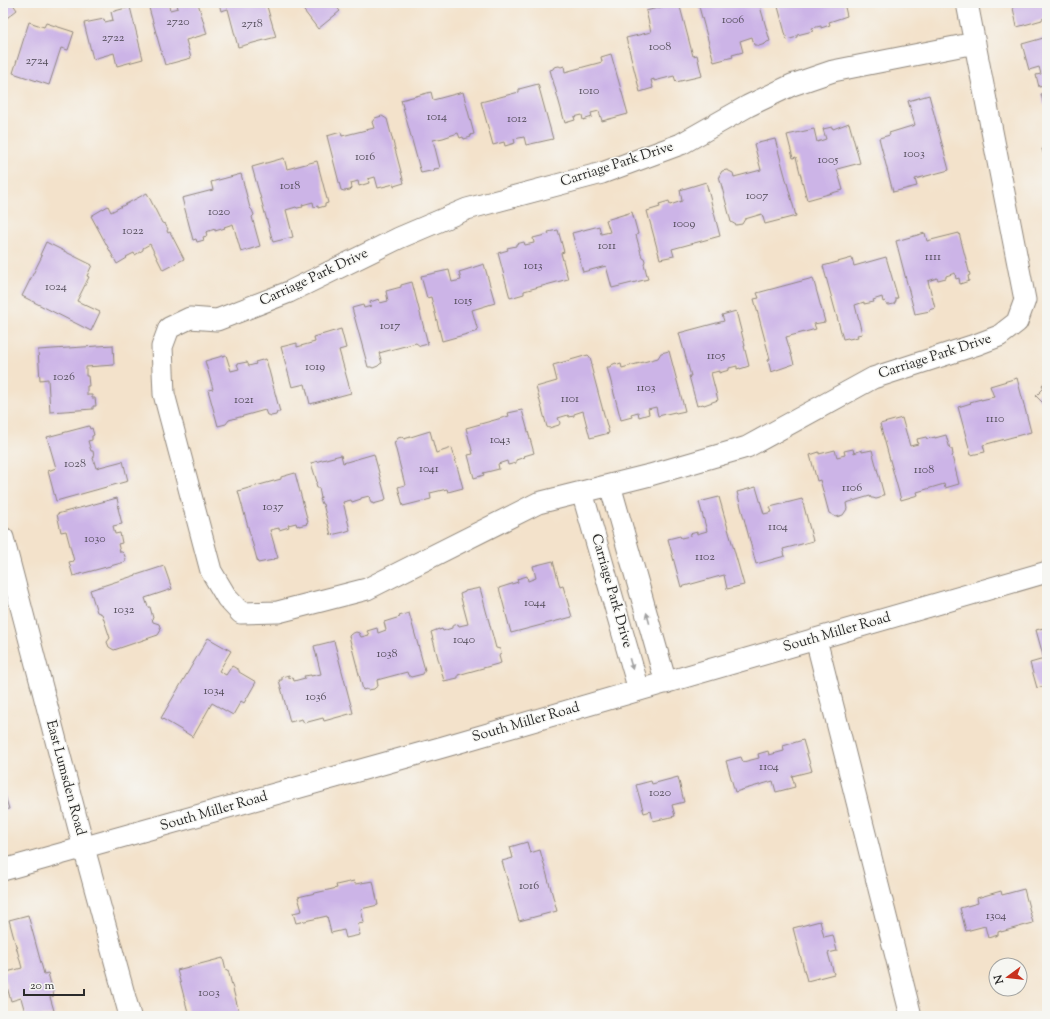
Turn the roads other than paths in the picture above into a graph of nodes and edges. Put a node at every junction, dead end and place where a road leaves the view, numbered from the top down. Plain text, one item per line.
1 (967, 3) edge
2 (975, 43) junction
3 (610, 485) junction
4 (582, 492) junction
5 (3, 538) edge
6 (1047, 572) edge
7 (816, 639) junction
8 (666, 683) junction
9 (639, 690) junction
10 (84, 848) junction
11 (3, 870) edge
12 (130, 1016) edge
13 (911, 1016) edge

1 - 2 street, Carriage Park Drive
2 - 3 street, Carriage Park Drive
2 - 4 street, Carriage Park Drive
3 - 4 street, Carriage Park Drive
8 -> 3 street, Carriage Park Drive
4 -> 9 street, Carriage Park Drive
5 - 10 street, East Lumsden Road
6 - 7 street, South Miller Road
7 - 8 street, South Miller Road
7 - 13 street
8 - 9 street, South Miller Road
9 - 10 street, South Miller Road
10 - 11 street, South Miller Road
10 - 12 street, East Lumsden Road

